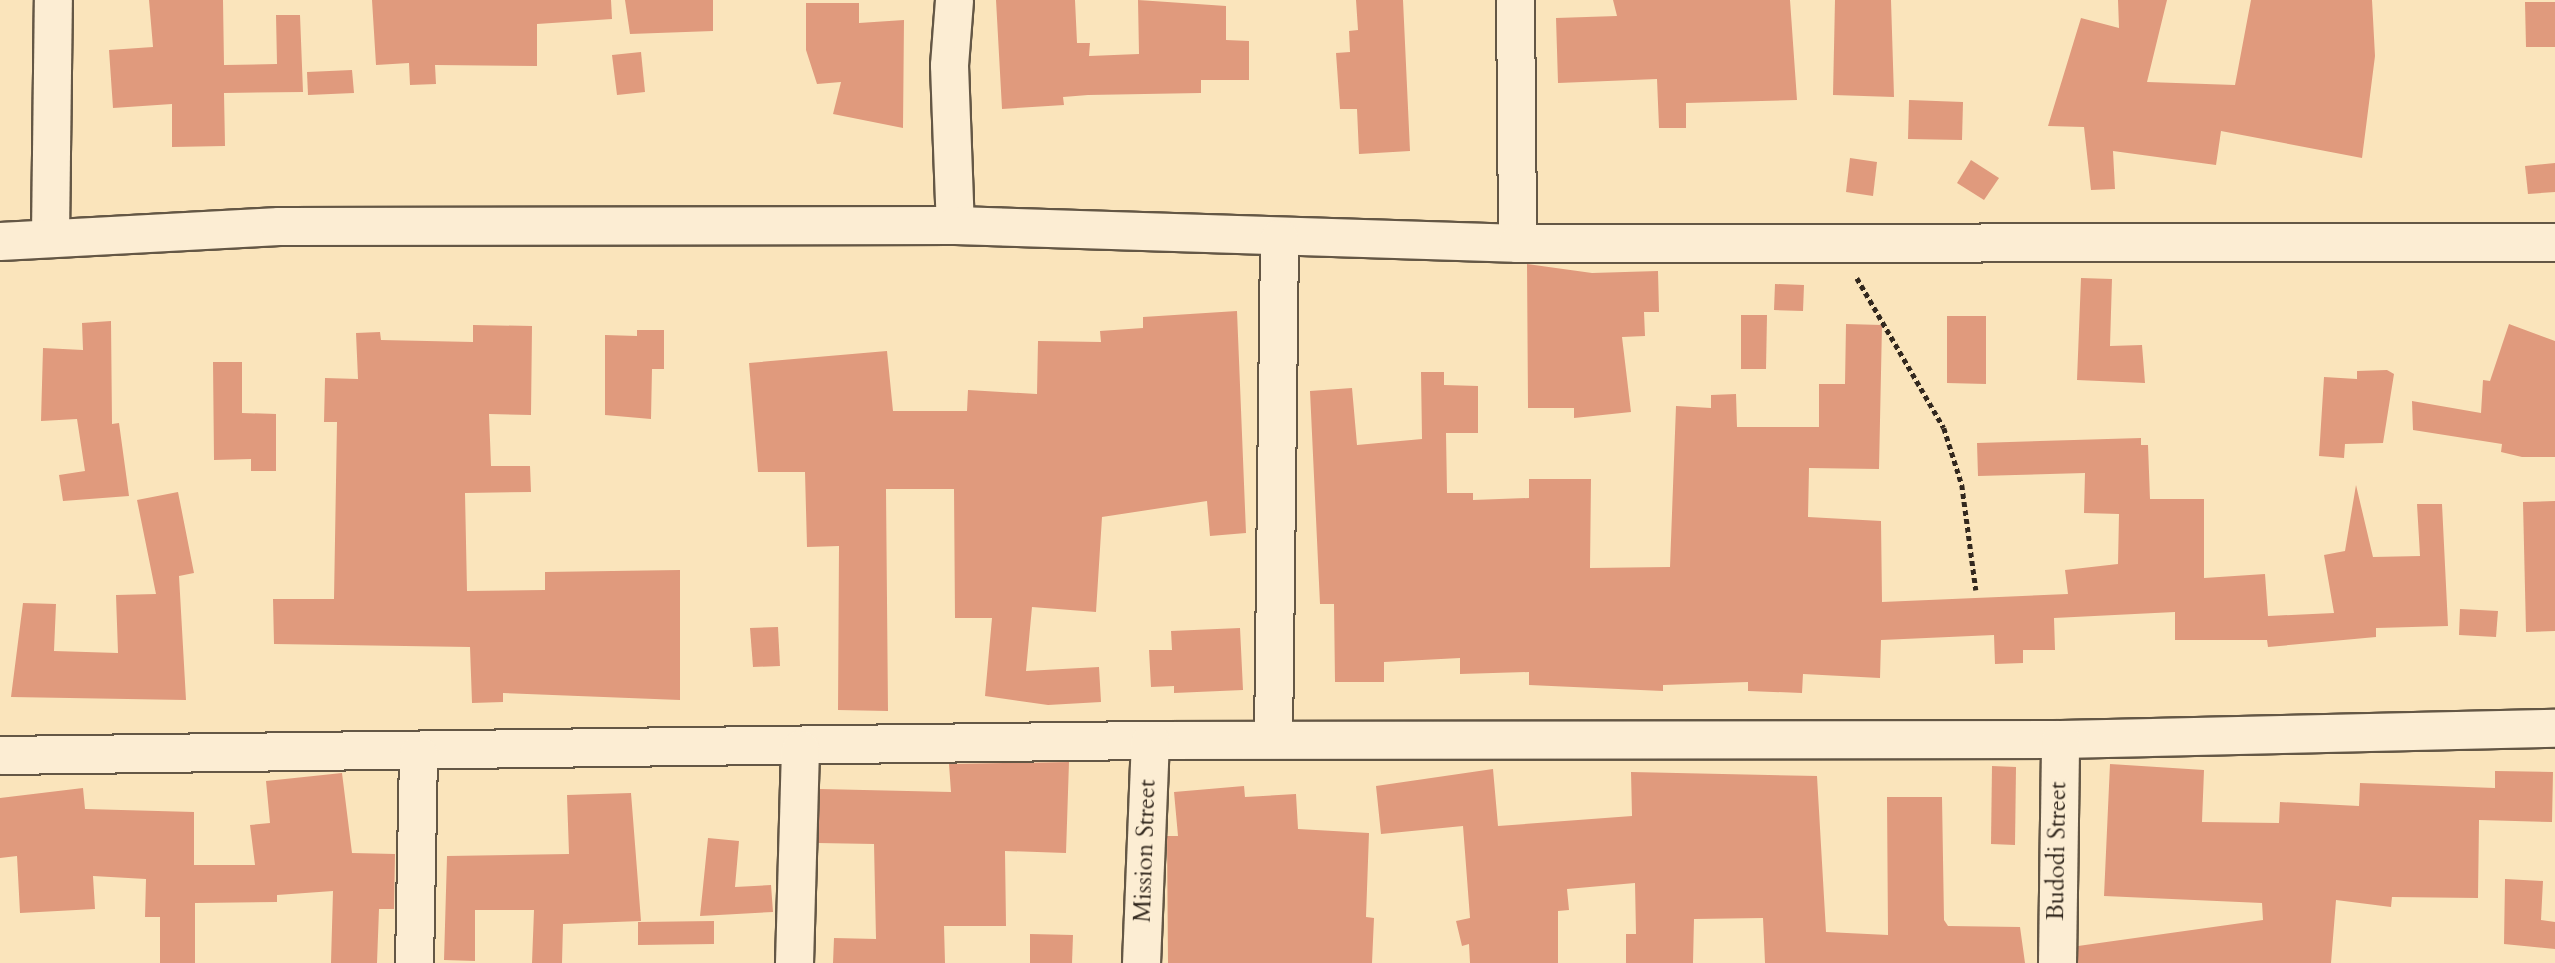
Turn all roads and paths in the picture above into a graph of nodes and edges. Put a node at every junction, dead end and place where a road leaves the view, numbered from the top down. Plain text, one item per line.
1 (53, 0) edge
2 (954, 0) edge
3 (1515, 0) edge
4 (955, 225) junction
5 (50, 235) junction
6 (1279, 238) junction
7 (0, 241) edge
8 (2555, 242) edge
9 (1517, 243) junction
10 (1819, 244) junction
11 (1976, 590) dead end
12 (2555, 728) edge
13 (1273, 739) junction
14 (2060, 739) junction
15 (1150, 740) junction
16 (800, 749) junction
17 (418, 754) junction
18 (0, 755) edge
19 (414, 963) edge
20 (794, 963) edge
21 (1141, 963) edge
22 (2057, 963) edge

1 - 5 street
2 - 4 street
3 - 9 street
4 - 5 street
4 - 6 street
5 - 7 street
6 - 9 street
6 - 13 street
8 - 10 street
9 - 10 street
10 - 11 path
12 - 14 street
13 - 14 street
13 - 15 street
14 - 22 street, Budodi Street
15 - 16 street
15 - 21 street, Mission Street
16 - 17 street
16 - 20 street
17 - 18 street
17 - 19 street

